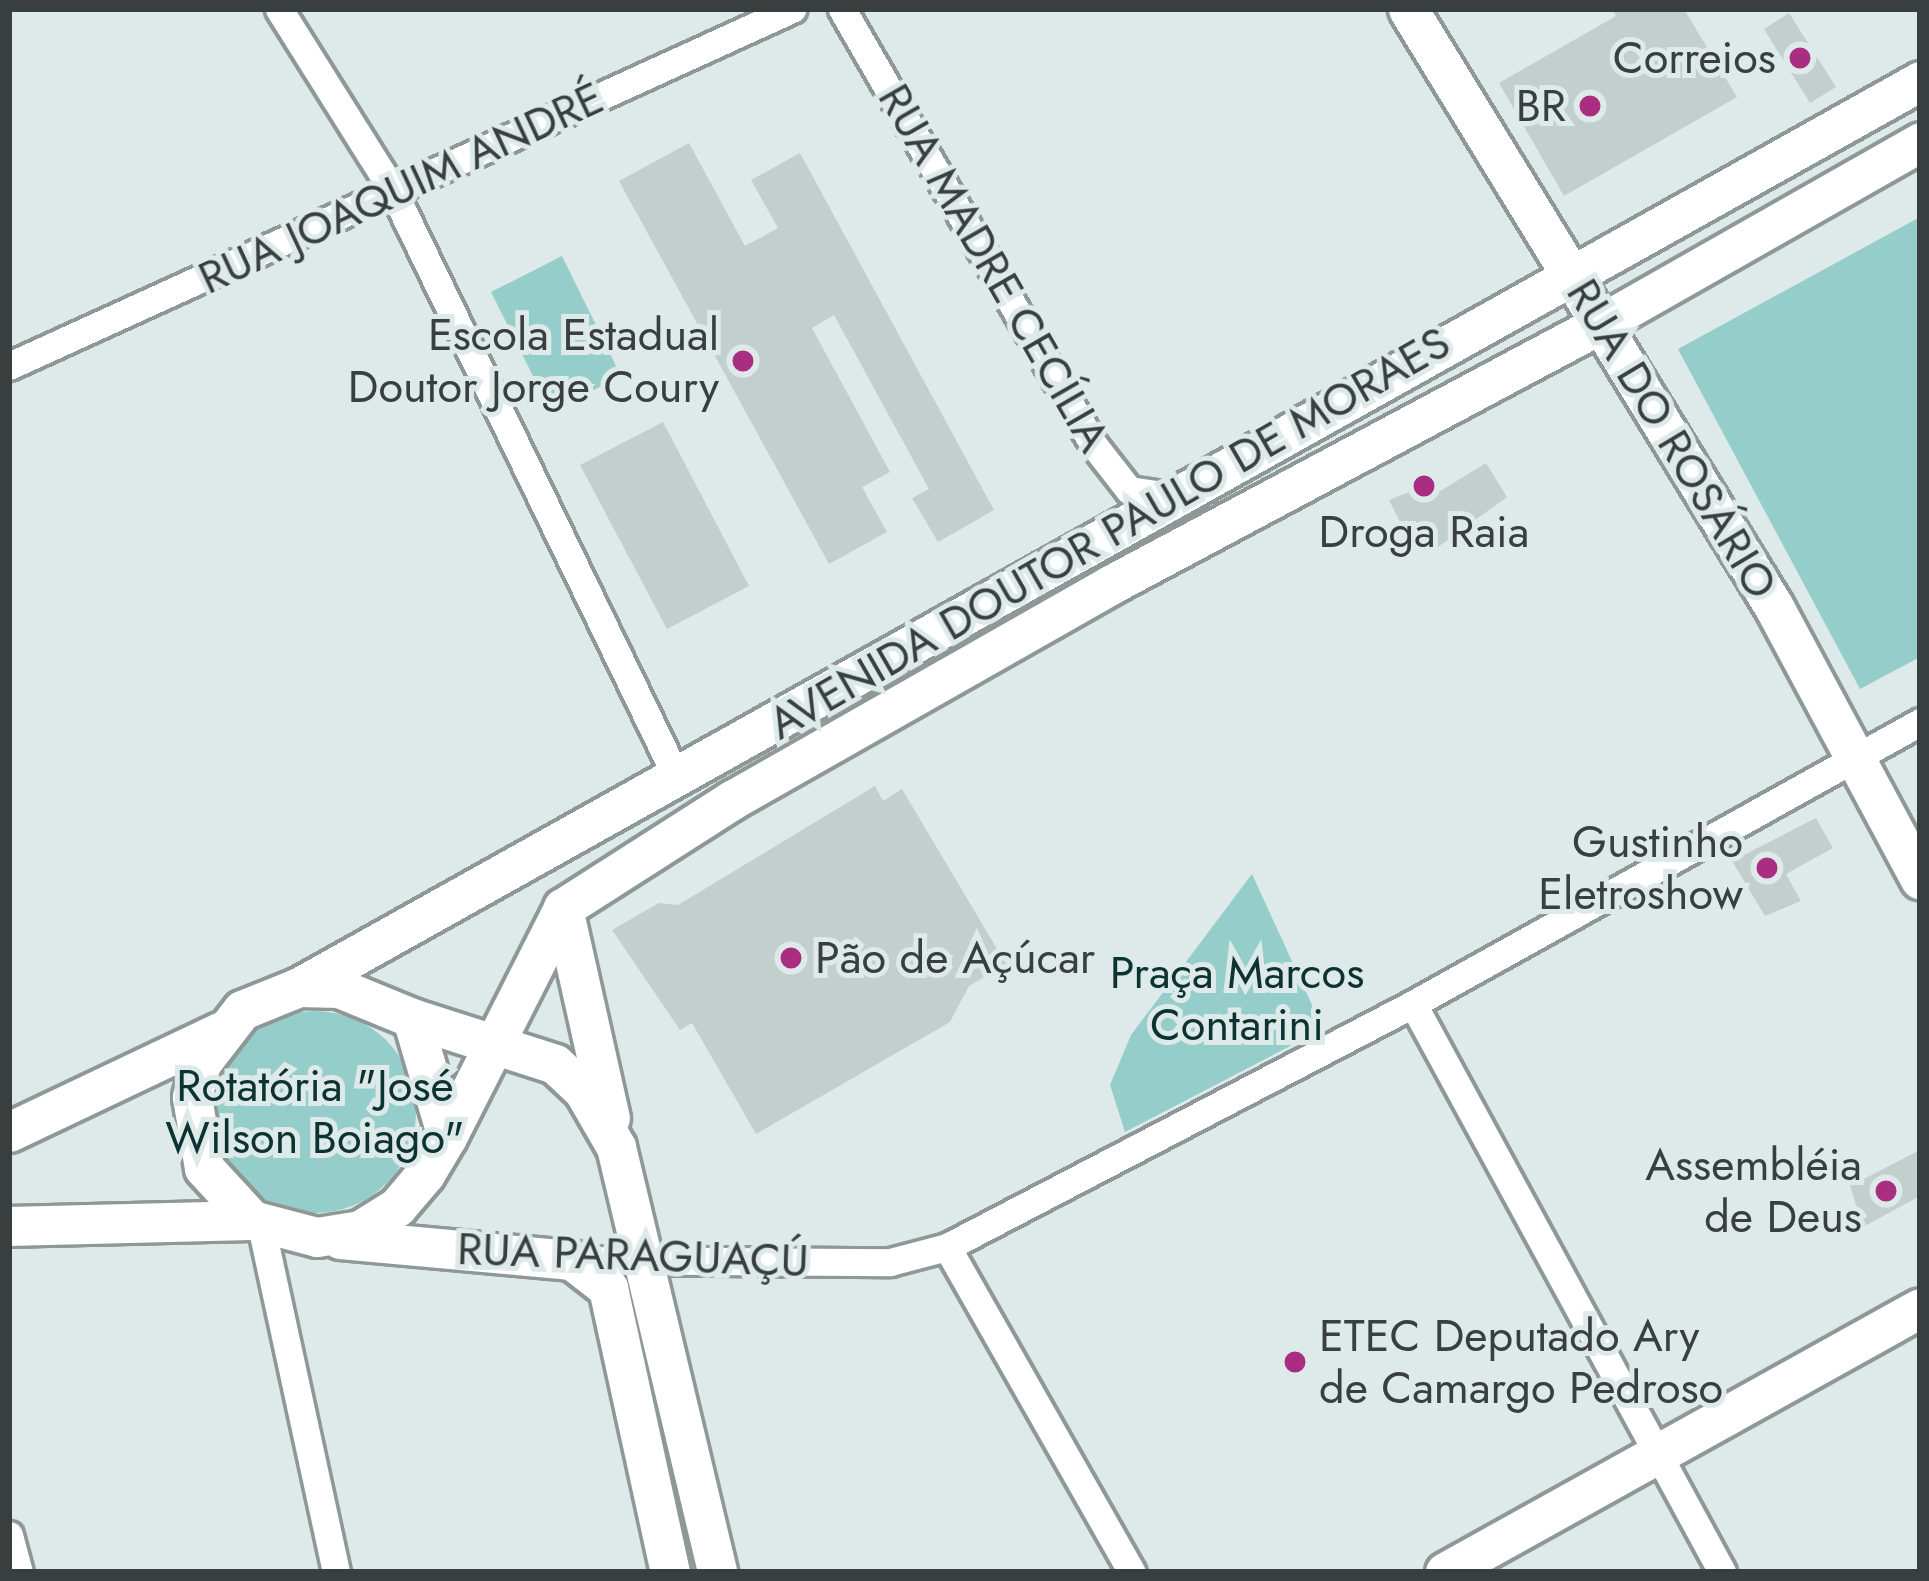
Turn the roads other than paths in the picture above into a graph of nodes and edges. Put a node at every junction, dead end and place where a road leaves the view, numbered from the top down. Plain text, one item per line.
1 (279, 9) edge
2 (792, 9) edge
3 (842, 9) edge
4 (1408, 9) edge
5 (1920, 81) edge
6 (1920, 142) edge
7 (393, 191) junction
8 (1571, 272) junction
9 (1602, 323) junction
10 (9, 366) edge
11 (1169, 496) junction
12 (1920, 722) edge
13 (1852, 761) junction
14 (677, 778) junction
15 (1920, 879) edge
16 (563, 908) junction
17 (299, 987) junction
18 (1413, 1004) junction
19 (412, 1018) junction
20 (220, 1032) junction
21 (492, 1040) junction
22 (9, 1132) edge
23 (447, 1137) junction
24 (616, 1147) junction
25 (256, 1222) junction
26 (9, 1226) edge
27 (317, 1237) junction
28 (947, 1247) junction
29 (572, 1260) junction
30 (643, 1262) junction
31 (1920, 1308) edge
32 (1659, 1458) junction
33 (9, 1535) edge
34 (19, 1572) edge
35 (336, 1572) edge
36 (670, 1572) edge
37 (717, 1572) edge
38 (1132, 1572) edge
39 (1445, 1572) edge
40 (1722, 1572) edge

1 - 7 street
2 - 7 street, RUA JOAQUIM ANDRÉ
3 - 11 street, RUA MADRE CECÍLIA
4 - 8 main road, RUA DO ROSÁRIO
5 - 8 main road, AVENIDA DOUTOR PAULO DE MORAES
6 - 9 main road, AVENIDA DOUTOR PAULO DE MORAES
7 - 10 street, RUA JOAQUIM ANDRÉ
7 - 14 street
8 - 9 main road, RUA DO ROSÁRIO
8 - 11 main road, AVENIDA DOUTOR PAULO DE MORAES
9 - 13 main road, RUA DO ROSÁRIO
9 - 16 main road, AVENIDA DOUTOR PAULO DE MORAES
11 - 14 main road, AVENIDA DOUTOR PAULO DE MORAES
12 - 13 street, RUA PARAGUAÇÚ
13 - 15 main road, RUA DO ROSÁRIO
13 - 18 street, RUA PARAGUAÇÚ
14 - 17 main road, AVENIDA DOUTOR PAULO DE MORAES
16 - 21 main road, AVENIDA DOUTOR PAULO DE MORAES
16 - 24 main road
17 - 19 main road
17 - 20 main road
18 - 28 street, RUA PARAGUAÇÚ
18 - 32 street
19 - 21 main road
19 - 23 main road
20 - 22 main road
20 - 25 main road
21 - 23 main road, AVENIDA DOUTOR PAULO DE MORAES
21 - 24 main road
23 - 27 main road
24 - 30 main road
25 - 26 main road
25 - 27 main road
25 - 35 street
27 - 29 main road, RUA PARAGUAÇÚ
28 - 30 street, RUA PARAGUAÇÚ
28 - 38 street
29 - 30 street, RUA PARAGUAÇÚ
29 - 36 main road
30 - 37 main road
31 - 32 main road
32 - 39 main road
32 - 40 street
33 - 34 street

